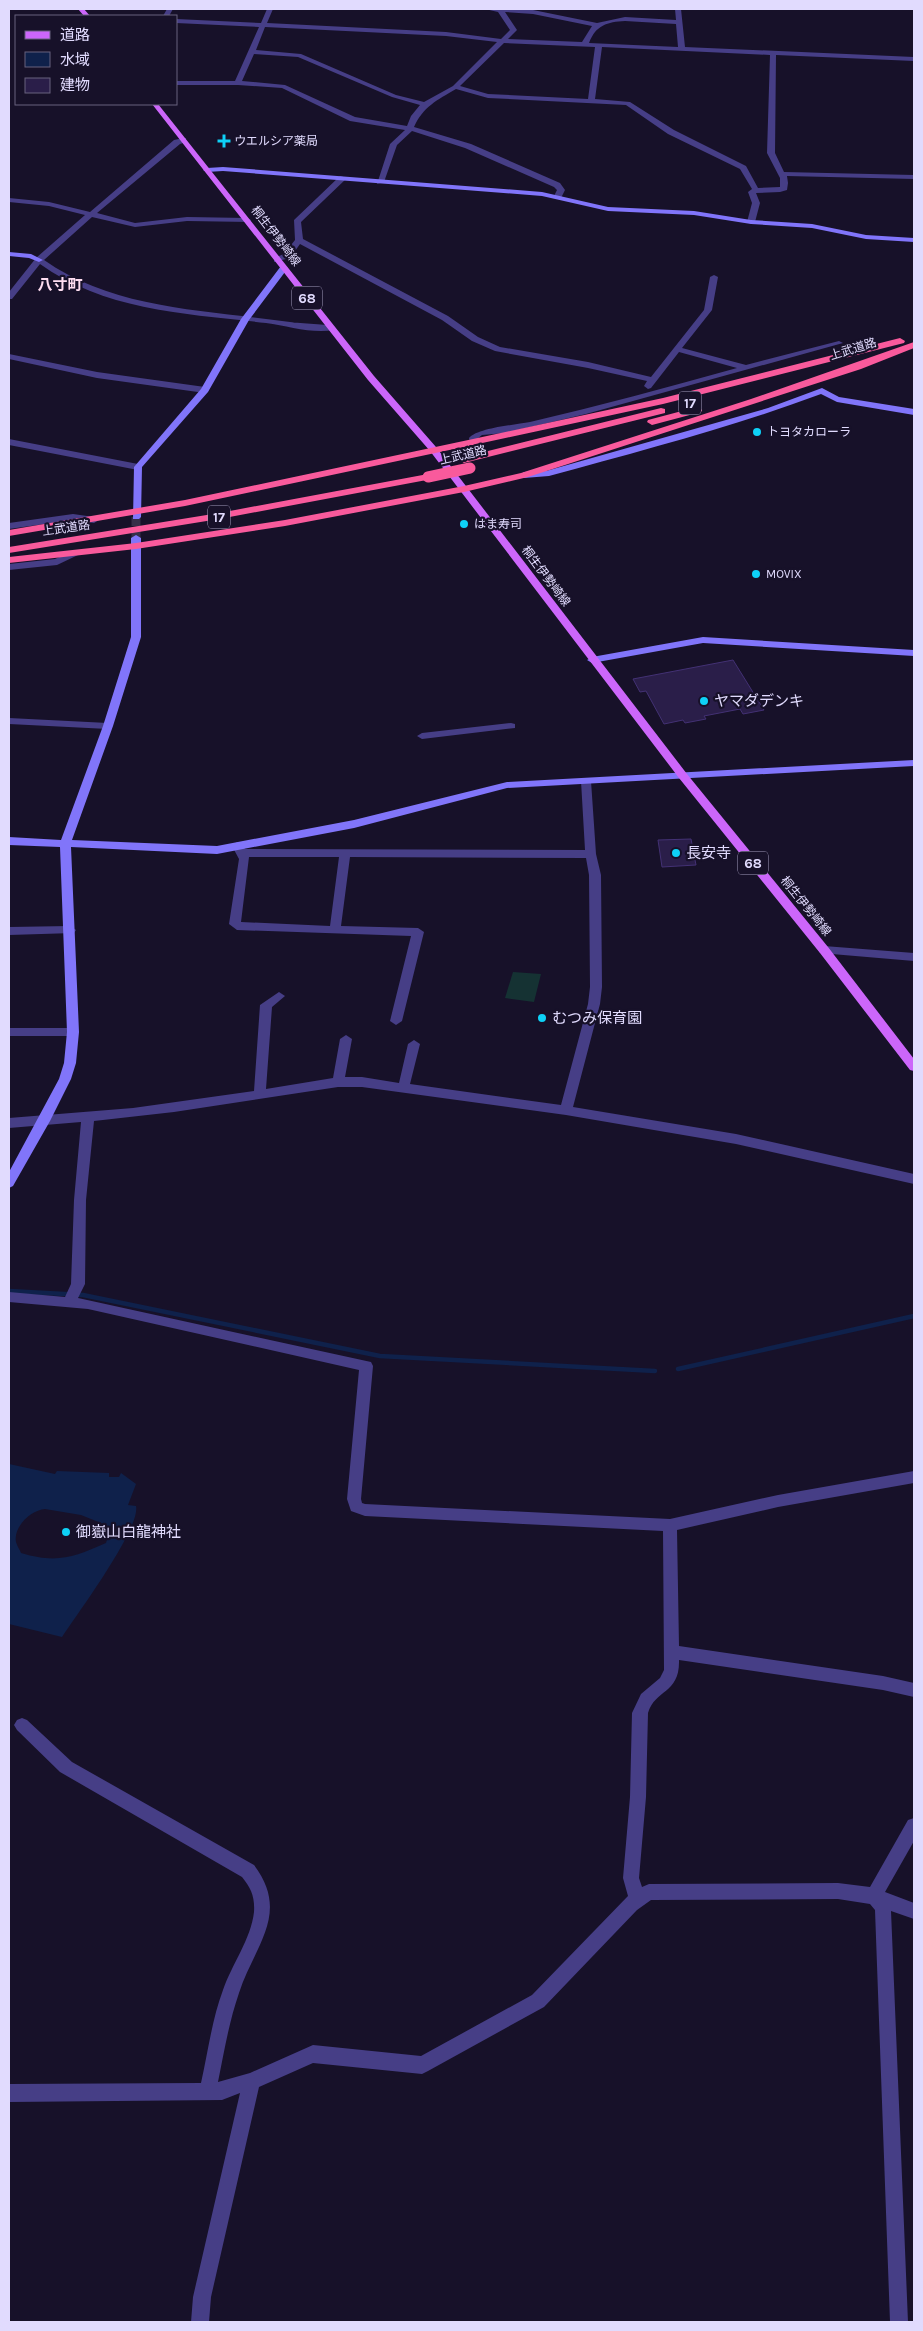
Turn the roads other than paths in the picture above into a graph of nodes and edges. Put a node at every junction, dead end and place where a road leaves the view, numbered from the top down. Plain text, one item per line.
1 (270, 9) edge
2 (488, 9) edge
3 (501, 9) edge
4 (678, 9) edge
5 (178, 21) edge
6 (680, 22) junction
7 (598, 25) junction
8 (263, 26) junction
9 (504, 41) junction
10 (585, 45) junction
11 (599, 45) junction
12 (682, 48) junction
13 (252, 52) junction
14 (772, 53) junction
15 (914, 59) edge
16 (178, 83) edge
17 (238, 83) junction
18 (455, 87) junction
19 (591, 101) junction
20 (425, 104) junction
21 (156, 105) edge
22 (410, 129) junction
23 (184, 140) junction
24 (207, 170) junction
25 (782, 174) junction
26 (914, 176) edge
27 (343, 178) junction
28 (380, 182) junction
29 (756, 190) junction
30 (558, 196) junction
31 (9, 200) edge
32 (91, 215) junction
33 (247, 220) junction
34 (751, 222) junction
35 (299, 240) junction
36 (914, 240) edge
37 (9, 254) edge
38 (39, 260) junction
39 (277, 260) junction
40 (284, 268) junction
41 (714, 277) dead end
42 (9, 297) edge
43 (245, 319) junction
44 (331, 328) junction
45 (914, 336) edge
46 (900, 340) junction
47 (839, 343) dead end
48 (914, 345) edge
49 (677, 349) junction
50 (9, 357) edge
51 (746, 368) junction
52 (652, 380) junction
53 (205, 390) junction
54 (644, 395) junction
55 (914, 412) edge
56 (9, 442) edge
57 (473, 442) junction
58 (433, 450) junction
59 (467, 464) junction
60 (138, 466) junction
61 (426, 473) junction
62 (524, 475) junction
63 (464, 489) junction
64 (136, 515) junction
65 (94, 520) junction
66 (9, 526) edge
67 (9, 532) edge
68 (9, 541) edge
69 (136, 542) junction
70 (9, 550) edge
71 (75, 553) junction
72 (9, 560) edge
73 (9, 567) edge
74 (914, 653) edge
75 (592, 660) junction
76 (9, 722) edge
77 (108, 726) junction
78 (511, 726) dead end
79 (422, 736) dead end
80 (914, 763) edge
81 (682, 776) junction
82 (586, 781) junction
83 (9, 840) edge
84 (65, 844) junction
85 (240, 849) junction
86 (345, 854) junction
87 (591, 854) junction
88 (335, 929) junction
89 (70, 930) junction
90 (9, 931) edge
91 (824, 950) junction
92 (914, 957) edge
93 (279, 996) dead end
94 (396, 1021) dead end
95 (9, 1032) edge
96 (73, 1032) junction
97 (346, 1039) dead end
98 (414, 1044) dead end
99 (914, 1067) edge
100 (338, 1082) junction
101 (404, 1086) junction
102 (260, 1093) junction
103 (566, 1110) junction
104 (88, 1116) junction
105 (44, 1121) junction
106 (9, 1123) edge
107 (914, 1179) edge
108 (9, 1183) edge
109 (9, 1297) edge
110 (70, 1301) junction
111 (914, 1477) edge
112 (670, 1525) junction
113 (673, 1652) junction
114 (914, 1690) edge
115 (22, 1725) dead end
116 (914, 1826) edge
117 (874, 1896) junction
118 (638, 1898) junction
119 (914, 1911) edge
120 (252, 2081) junction
121 (208, 2091) junction
122 (9, 2093) edge
123 (200, 2322) edge
124 (899, 2322) edge

1 - 8 street
2 - 3 street
3 - 7 street
3 - 9 street
4 - 6 street
5 - 8 street
6 - 7 street
6 - 12 street
7 - 10 street
8 - 9 street
8 - 13 street
9 - 10 street
9 - 18 street
10 - 11 street
11 - 12 street
11 - 19 street
12 - 14 street
13 - 17 street
13 - 20 street
14 - 15 street
14 - 25 street
16 - 17 street
17 - 22 street
18 - 19 street
18 - 20 street
19 - 29 street
20 - 22 street
21 - 23 main road, 桐生伊勢崎線 / 68
22 - 28 street
22 - 30 street
23 - 24 main road, 桐生伊勢崎線 / 68
23 - 32 street
24 - 27 street
24 - 33 main road, 桐生伊勢崎線 / 68
25 - 26 street
25 - 29 street
27 - 28 street
27 - 35 street
28 - 30 street
29 - 34 street
30 - 34 street
31 - 32 street
32 - 33 street
32 - 38 street
33 - 39 main road, 桐生伊勢崎線 / 68
34 - 36 street
35 - 39 street
35 - 52 street
37 - 38 street
38 - 42 street
38 - 43 street
39 - 40 main road, 桐生伊勢崎線 / 68
40 - 43 street
40 - 44 main road, 桐生伊勢崎線 / 68
41 - 49 street
43 - 44 street
43 - 53 street
44 - 58 main road, 桐生伊勢崎線 / 68
45 - 46 highway, 上武道路 / 17
46 - 57 highway
46 - 59 highway, 上武道路 / 17
47 - 51 street
48 - 59 highway, 上武道路 / 17
48 - 62 highway
49 - 51 street
49 - 52 street
50 - 53 street
51 - 54 street
52 - 54 street
53 - 60 street
54 - 57 street
55 - 62 street
56 - 60 street
57 - 58 highway
58 - 63 main road, 桐生伊勢崎線 / 68
58 - 64 highway
59 - 61 highway, 上武道路 / 17, bridge
60 - 64 street
61 - 68 highway, 上武道路 / 17
61 - 70 highway, 上武道路 / 17
62 - 63 highway
63 - 69 highway
63 - 75 main road, 桐生伊勢崎線 / 68
64 - 65 highway
65 - 66 street
65 - 67 highway
69 - 71 highway
69 - 77 street
71 - 72 highway
71 - 73 street
74 - 75 street
75 - 81 main road, 桐生伊勢崎線 / 68
76 - 77 street
77 - 84 street
78 - 79 street
80 - 81 street
81 - 82 street
81 - 91 main road, 桐生伊勢崎線 / 68
82 - 85 street
82 - 87 street
83 - 84 street
84 - 85 street
84 - 89 street
85 - 86 street
85 - 88 street
86 - 87 street
86 - 88 street
87 - 103 street
88 - 94 street
89 - 90 street
89 - 96 street
91 - 92 street
91 - 99 main road, 桐生伊勢崎線 / 68
93 - 102 street
95 - 96 street
96 - 105 street
97 - 100 street
98 - 101 street
100 - 101 street
100 - 102 street
101 - 103 street
102 - 104 street
103 - 107 street
104 - 105 street
104 - 110 street
105 - 106 street
105 - 108 street
109 - 110 street
110 - 112 street
111 - 112 street
112 - 113 street
113 - 114 street
113 - 118 street
115 - 121 street
116 - 117 street
117 - 118 street
117 - 119 street
117 - 124 street
118 - 120 street
120 - 121 street
120 - 123 street
121 - 122 street

